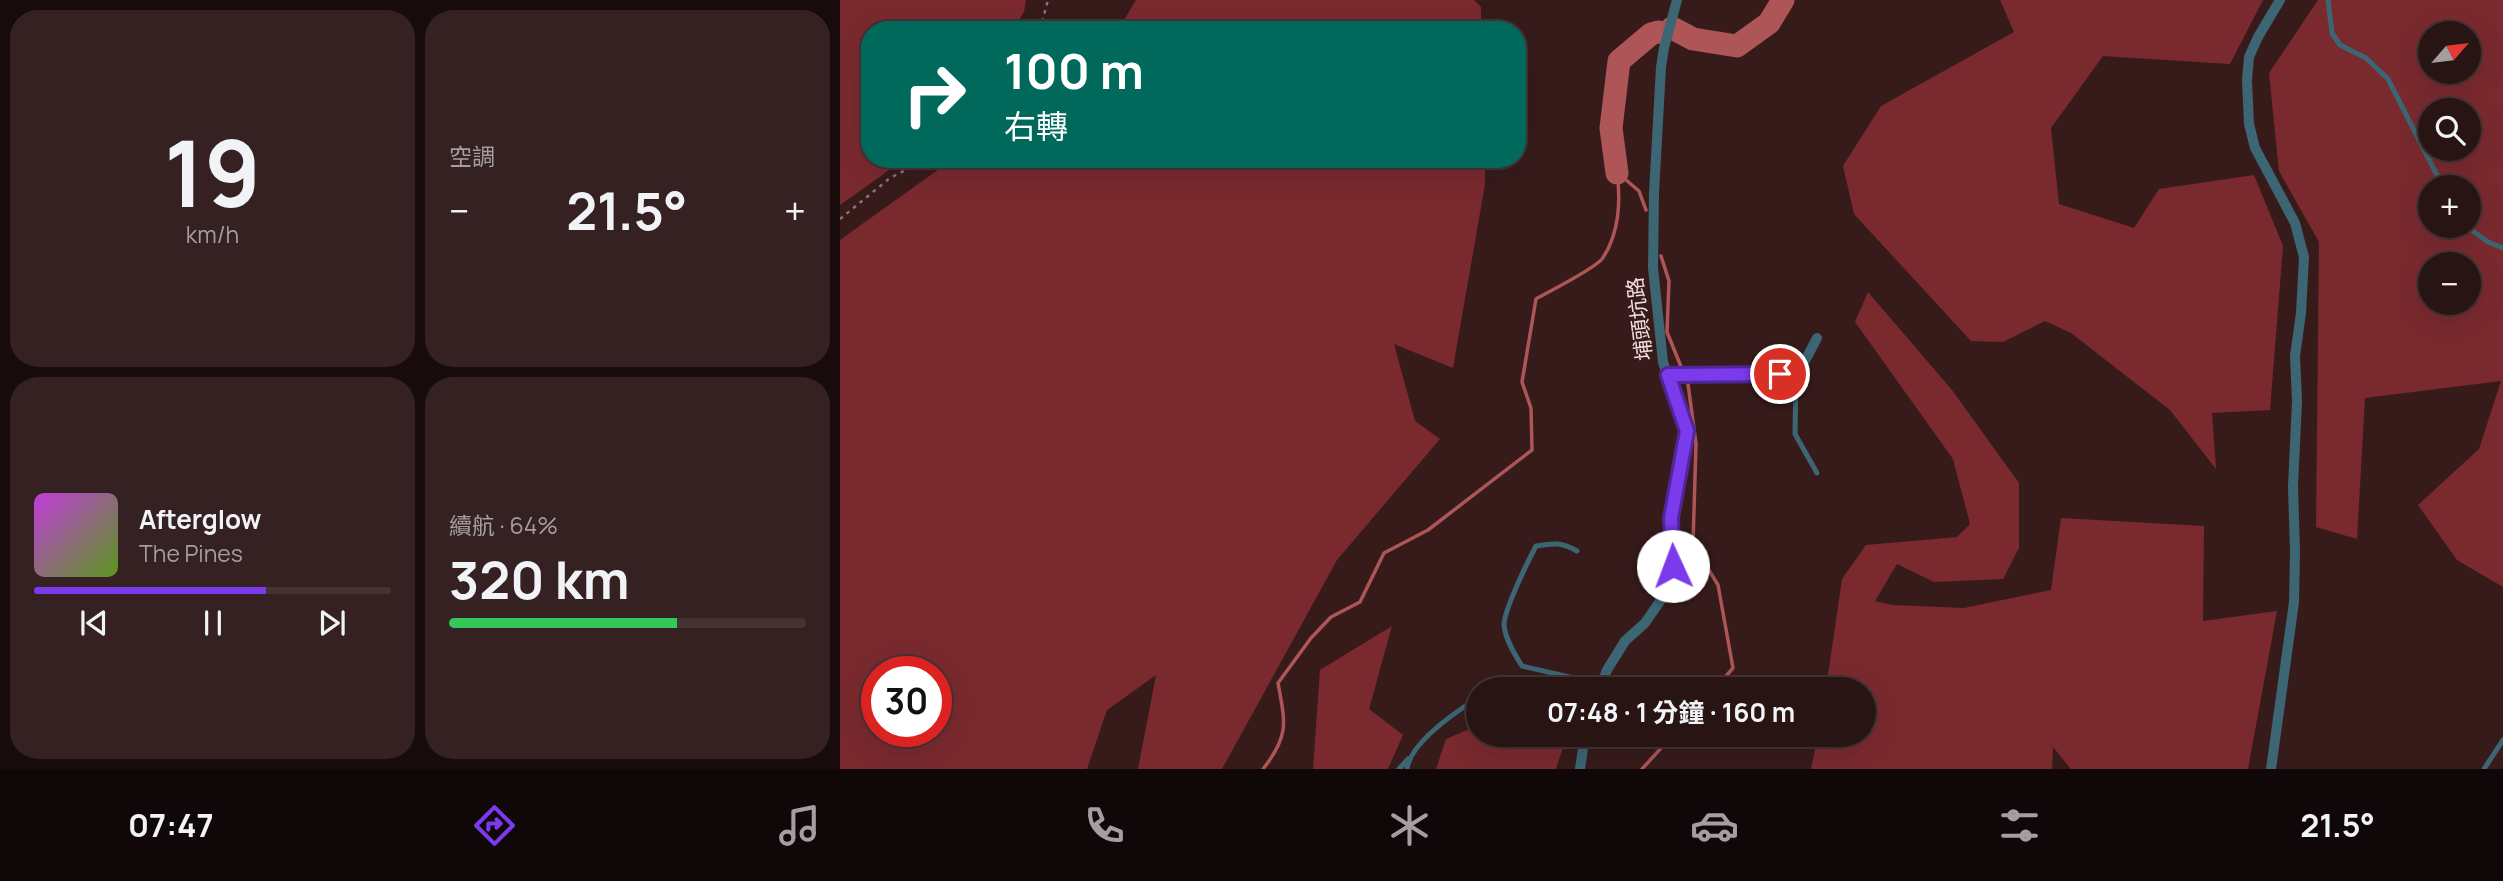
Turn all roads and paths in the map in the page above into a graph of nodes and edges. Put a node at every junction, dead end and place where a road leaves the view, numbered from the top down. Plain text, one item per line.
1 (1048, 0) edge
2 (1677, 0) edge
3 (2280, 0) edge
4 (2328, 0) edge
5 (1042, 21) edge
6 (910, 168) edge
7 (2437, 175) edge
8 (840, 219) edge
9 (2481, 237) edge
10 (2503, 248) edge
11 (1817, 338) dead end
12 (1672, 375) junction
13 (1796, 378) junction
14 (1816, 473) dead end
15 (1577, 551) dead end
16 (1560, 673) junction
17 (1550, 677) edge
18 (1571, 677) edge
19 (1605, 677) edge
20 (1466, 705) edge
21 (2503, 740) edge
22 (1583, 747) edge
23 (1408, 759) junction
24 (1399, 769) edge
25 (1407, 769) edge
26 (1580, 769) edge
27 (2271, 769) edge
28 (2484, 769) edge

1 - 5 path
2 - 12 street, 埔頭坑路
3 - 27 street
4 - 7 lane
6 - 8 path
9 - 10 lane
11 - 13 street
12 - 13 lane
12 - 19 street, 埔頭坑路
13 - 14 lane
15 - 16 lane
16 - 17 lane
16 - 18 lane
20 - 23 lane
21 - 28 lane
22 - 26 street
23 - 24 lane
23 - 25 lane

